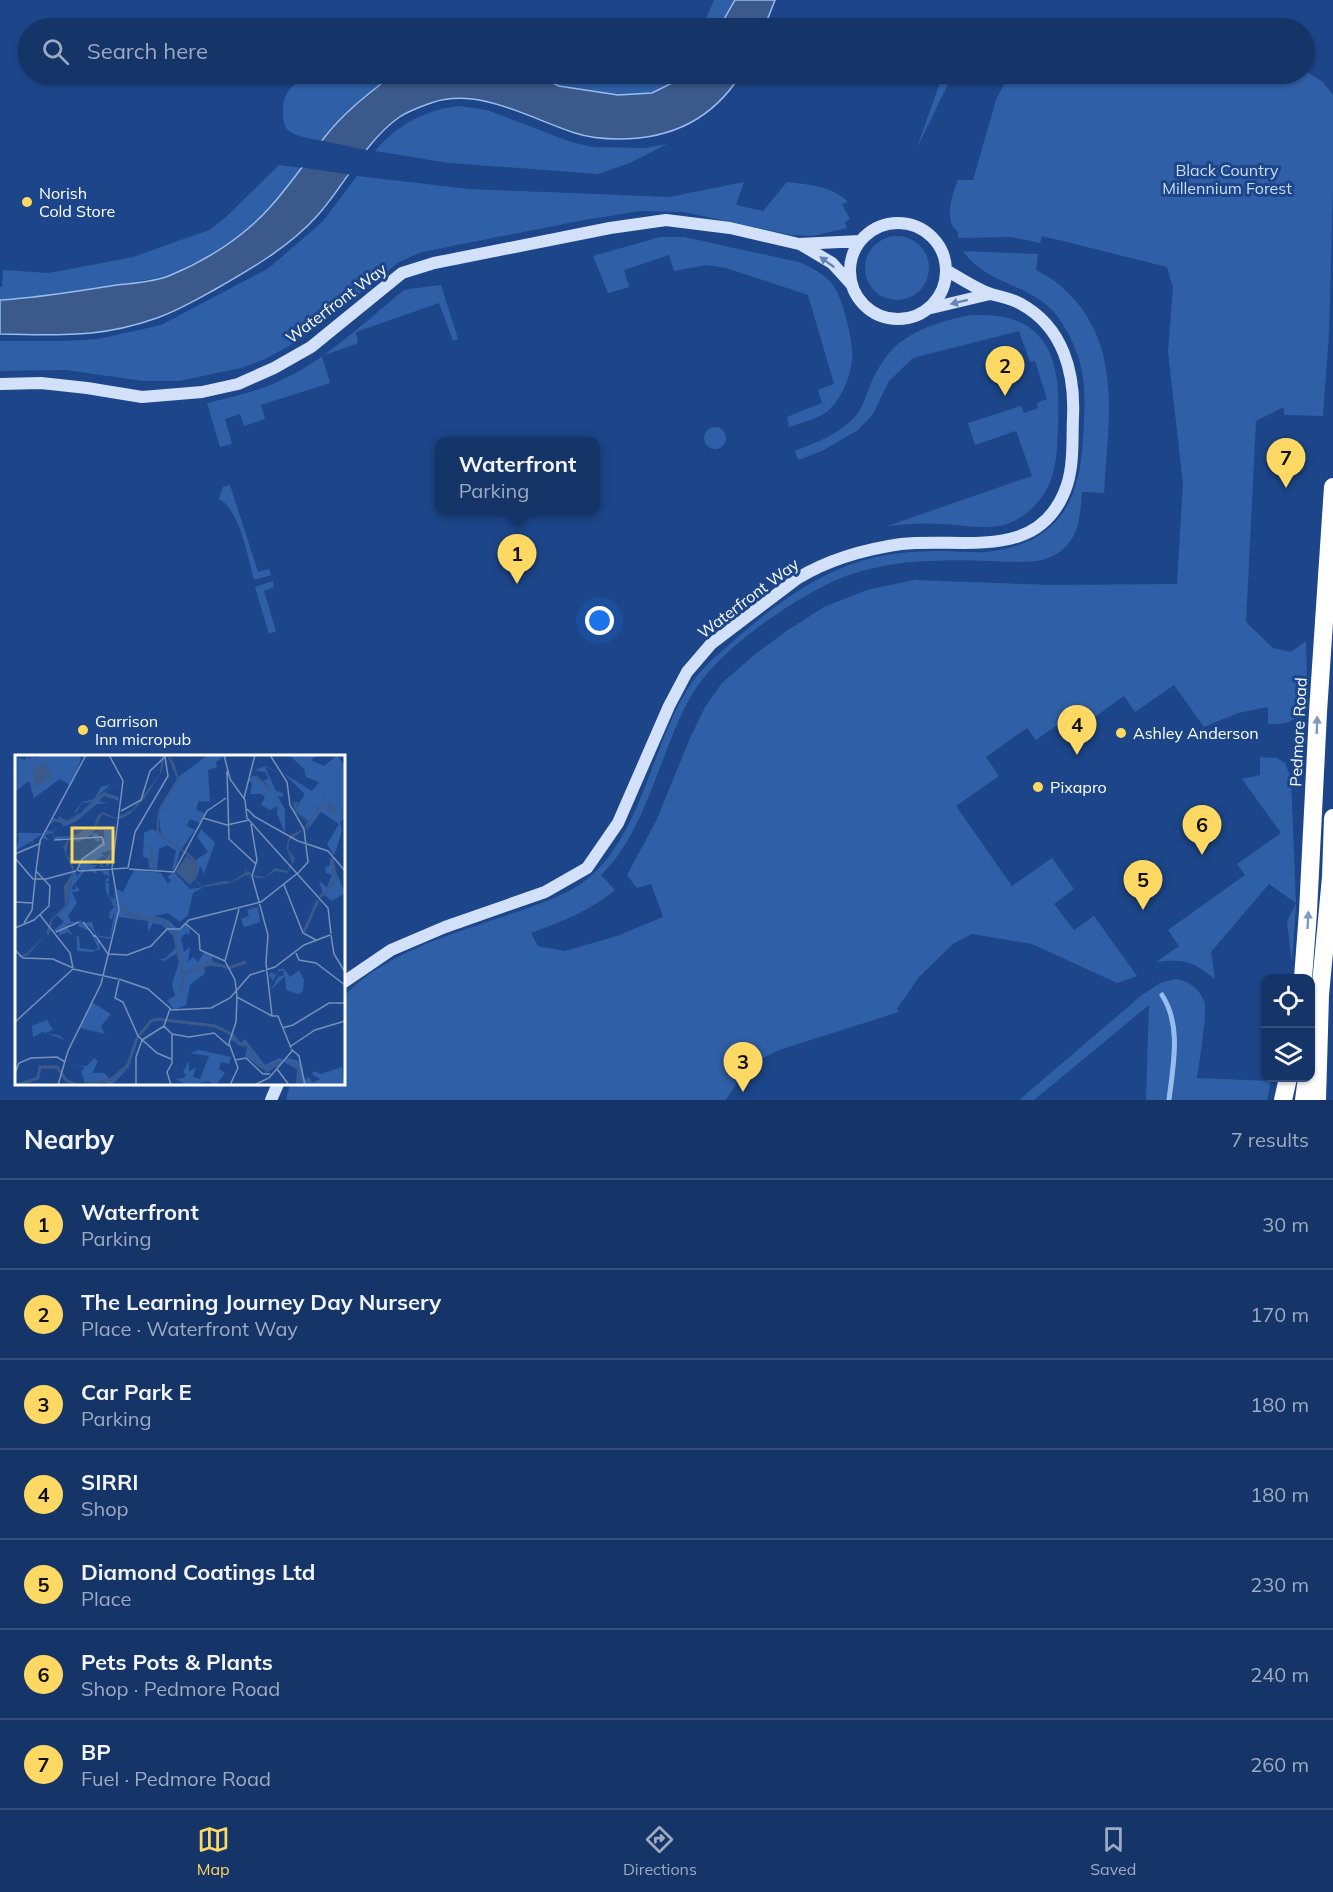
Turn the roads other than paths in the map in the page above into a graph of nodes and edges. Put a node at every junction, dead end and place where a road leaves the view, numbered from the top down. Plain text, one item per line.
1 (860, 241) junction
2 (799, 244) junction
3 (946, 270) junction
4 (852, 285) junction
5 (990, 294) junction
6 (927, 309) junction
7 (0, 384) edge
8 (1333, 487) edge
9 (1333, 818) edge
10 (1303, 974) edge
11 (345, 981) edge
12 (1320, 995) junction
13 (1315, 1029) edge
14 (1287, 1082) edge
15 (1306, 1082) edge
16 (277, 1085) edge
17 (271, 1100) edge
18 (1283, 1100) edge
19 (1304, 1100) edge
20 (1317, 1100) edge

1 - 2 street, Waterfront Way
1 - 3 street
1 - 4 street
4 -> 2 street, Waterfront Way
2 - 7 street, Waterfront Way
3 - 5 street, Waterfront Way
3 - 6 street
4 - 6 street, Waterfront Way
5 -> 6 street, Waterfront Way
5 - 11 street, Waterfront Way
10 -> 8 highway, Pedmore Road
9 - 12 highway
12 - 13 highway
12 - 20 highway
14 - 18 highway
15 - 19 highway
16 - 17 street

